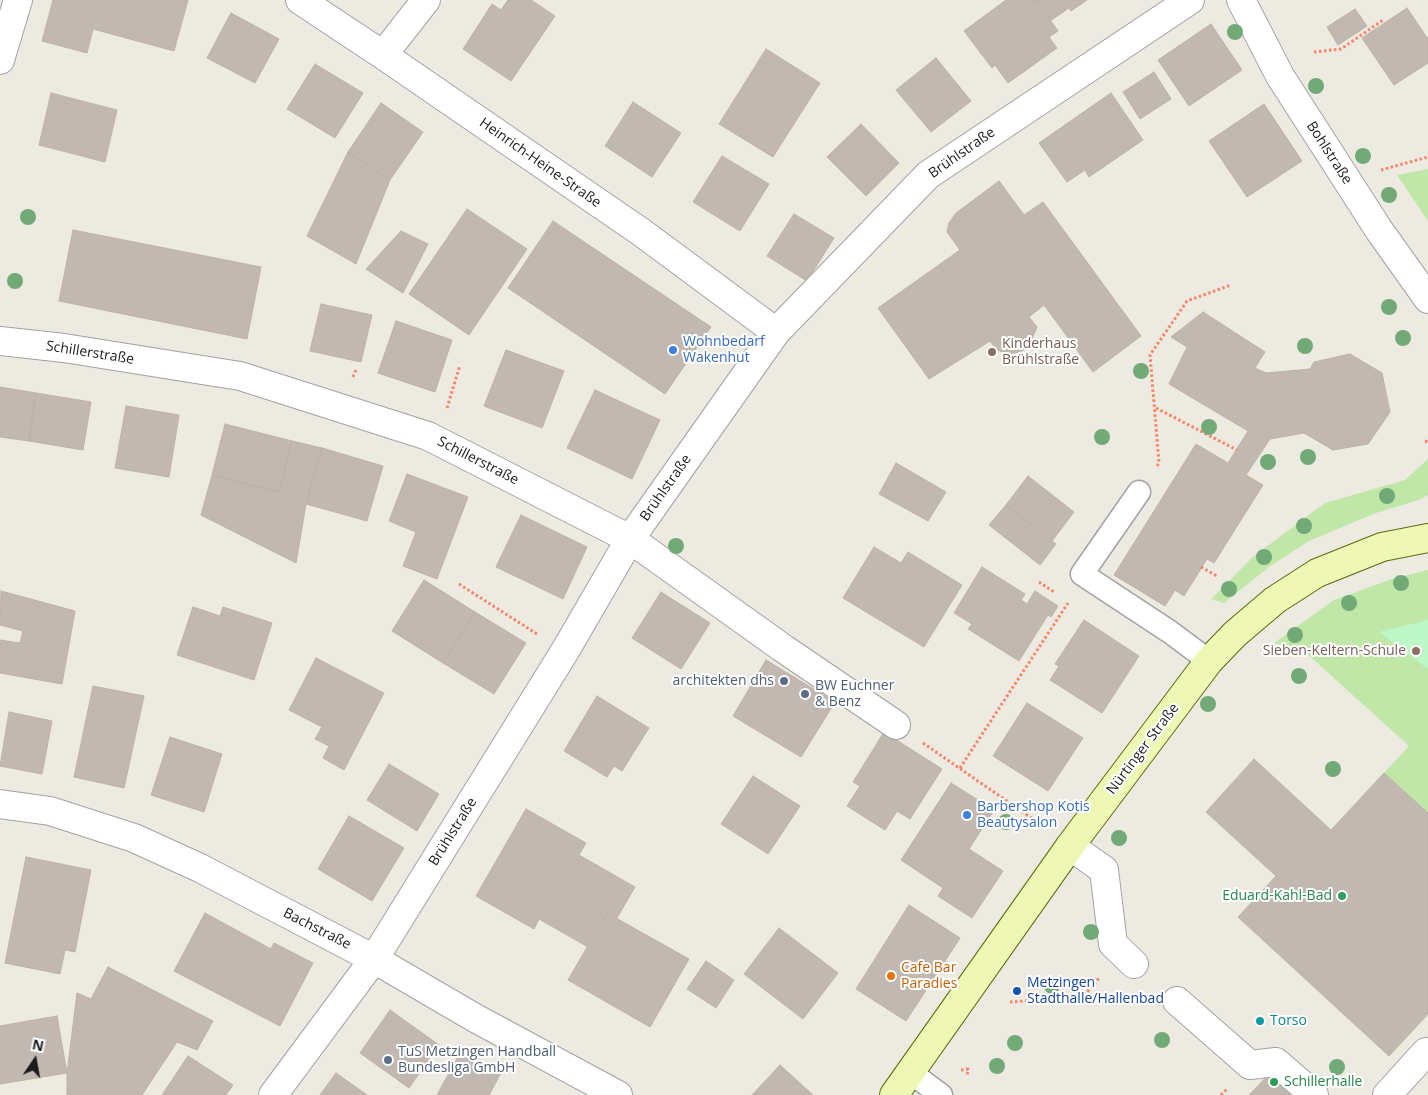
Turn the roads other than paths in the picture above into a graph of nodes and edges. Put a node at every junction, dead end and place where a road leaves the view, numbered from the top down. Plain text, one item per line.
1 (18, 0) edge
2 (300, 0) edge
3 (426, 0) edge
4 (1190, 0) edge
5 (1241, 0) edge
6 (383, 55) junction
7 (0, 60) edge
8 (1428, 299) edge
9 (776, 332) junction
10 (0, 341) edge
11 (1139, 492) road end
12 (1428, 538) edge
13 (630, 539) junction
14 (1210, 661) junction
15 (896, 725) road end
16 (0, 804) edge
17 (1070, 846) junction
18 (374, 958) junction
19 (1134, 964) dead end
20 (1177, 1001) dead end
21 (1428, 1053) edge
22 (910, 1072) junction
23 (273, 1095) edge
24 (618, 1095) edge
25 (894, 1095) edge
26 (941, 1095) edge
27 (1314, 1095) edge
28 (1387, 1095) edge

1 - 7 street
2 - 6 street, Heinrich-Heine-Straße
3 - 6 street
4 - 9 street, Brühlstraße
5 - 8 street, Bohlstraße
6 - 9 street, Heinrich-Heine-Straße
9 - 13 street, Brühlstraße
10 - 13 street, Schillerstraße
11 - 14 lane
12 - 14 main road, Nürtinger Straße
13 - 15 street, Schillerstraße
13 - 18 street, Brühlstraße
14 - 17 main road, Nürtinger Straße
16 - 18 street, Bachstraße
17 - 19 street
17 - 22 main road, Nürtinger Straße
18 - 23 street, Brühlstraße
18 - 24 street, Bachstraße
20 - 27 street
21 - 28 street
22 - 25 main road, Nürtinger Straße
22 - 26 lane

